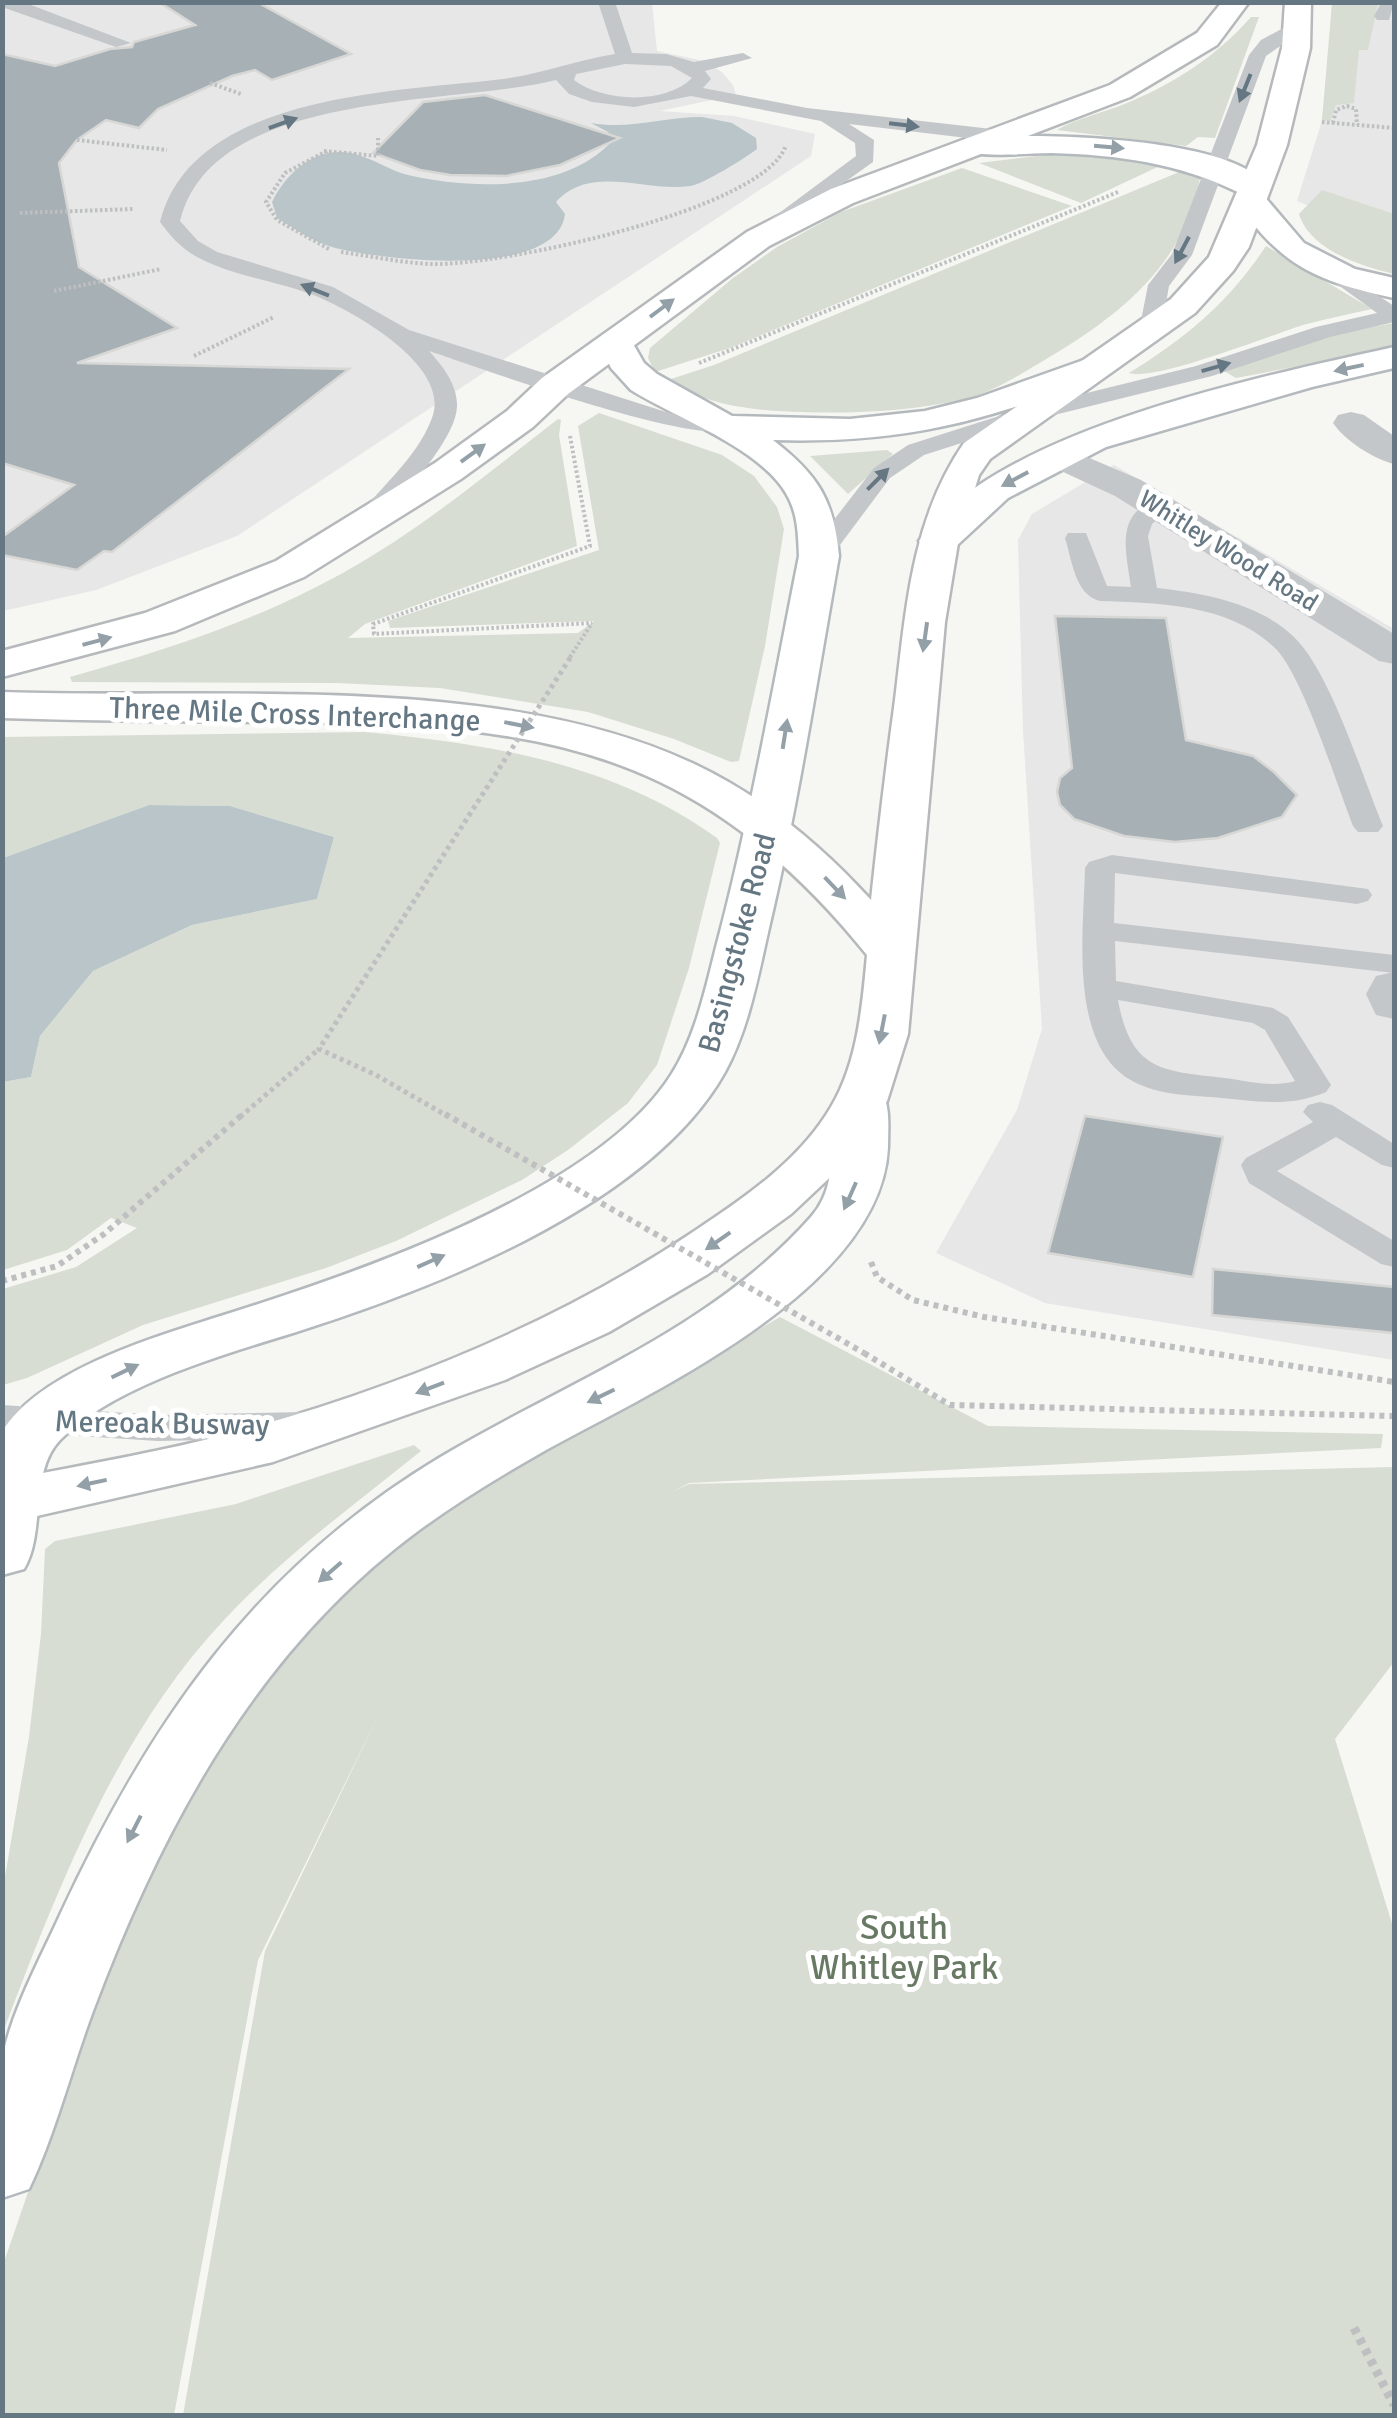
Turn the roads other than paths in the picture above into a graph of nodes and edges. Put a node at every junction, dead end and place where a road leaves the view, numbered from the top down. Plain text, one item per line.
1 (5, 2) edge
2 (606, 2) edge
3 (1236, 2) edge
4 (1298, 14) edge
5 (122, 43) dead end
6 (625, 58) junction
7 (743, 58) dead end
8 (692, 68) junction
9 (567, 74) junction
10 (691, 91) junction
11 (808, 114) junction
12 (990, 140) junction
13 (1214, 168) junction
14 (1252, 194) junction
15 (758, 239) junction
16 (1330, 270) junction
17 (1394, 288) edge
18 (1394, 316) edge
19 (1150, 331) junction
20 (401, 335) junction
21 (616, 342) junction
22 (1394, 358) edge
23 (1094, 367) junction
24 (1304, 378) junction
25 (555, 386) junction
26 (1026, 416) junction
27 (1352, 423) dead end
28 (722, 427) junction
29 (976, 451) junction
30 (1394, 453) edge
31 (1059, 456) junction
32 (1159, 507) junction
33 (363, 526) junction
34 (1077, 538) dead end
35 (939, 540) junction
36 (818, 556) junction
37 (1145, 594) junction
38 (1394, 652) edge
39 (2, 664) edge
40 (2, 705) edge
41 (1368, 826) dead end
42 (770, 830) junction
43 (1356, 894) dead end
44 (1099, 930) junction
45 (891, 954) junction
46 (1394, 964) edge
47 (1394, 987) edge
48 (1100, 988) junction
49 (1394, 1004) edge
50 (1294, 1096) junction
51 (861, 1100) junction
52 (1336, 1123) junction
53 (1394, 1158) edge
54 (1394, 1256) edge
55 (22, 1420) edge
56 (322, 1425) junction
57 (5, 1519) edge
58 (2, 2165) edge

1 - 5 lane
2 - 6 lane
3 - 12 main road
4 -> 13 lane
4 - 14 main road
6 - 8 lane
6 - 9 lane
7 - 8 lane
8 - 10 lane
9 - 10 lane
20 -> 9 lane
10 - 11 lane
11 -> 12 lane
11 - 15 lane
12 -> 13 main road
12 - 15 main road
13 - 14 main road
13 -> 19 lane
14 - 16 main road
14 - 19 main road
21 -> 15 main road
16 - 17 main road
16 - 18 lane
26 -> 18 lane
19 - 23 main road
20 - 25 lane
20 - 33 lane
21 - 25 main road
21 - 28 main road, Basingstoke Road
22 -> 24 main road
23 - 26 main road
23 - 28 main road
24 - 29 lane
24 - 31 main road
25 - 28 lane
33 -> 25 main road
26 - 29 main road
36 -> 26 lane
27 - 30 street
28 - 36 main road, Basingstoke Road
29 - 35 main road
31 - 32 street, Whitley Wood Road
31 -> 35 main road
32 - 37 lane
32 - 38 street, Whitley Wood Road
39 -> 33 main road
34 - 37 lane
35 -> 45 main road
42 -> 36 main road, Basingstoke Road
37 - 41 lane
40 -> 42 main road, Three Mile Cross Interchange
42 -> 45 main road, Three Mile Cross Interchange
55 -> 42 main road, Basingstoke Road
43 - 44 lane
44 - 46 lane
44 - 48 lane
45 -> 51 main road
47 - 49 street
48 - 50 lane
48 - 50 lane
50 - 52 lane
51 -> 56 main road
51 -> 58 main road
52 - 53 lane
52 - 54 lane
55 - 56 lane, Mereoak Busway
55 - 57 main road
56 -> 57 main road

